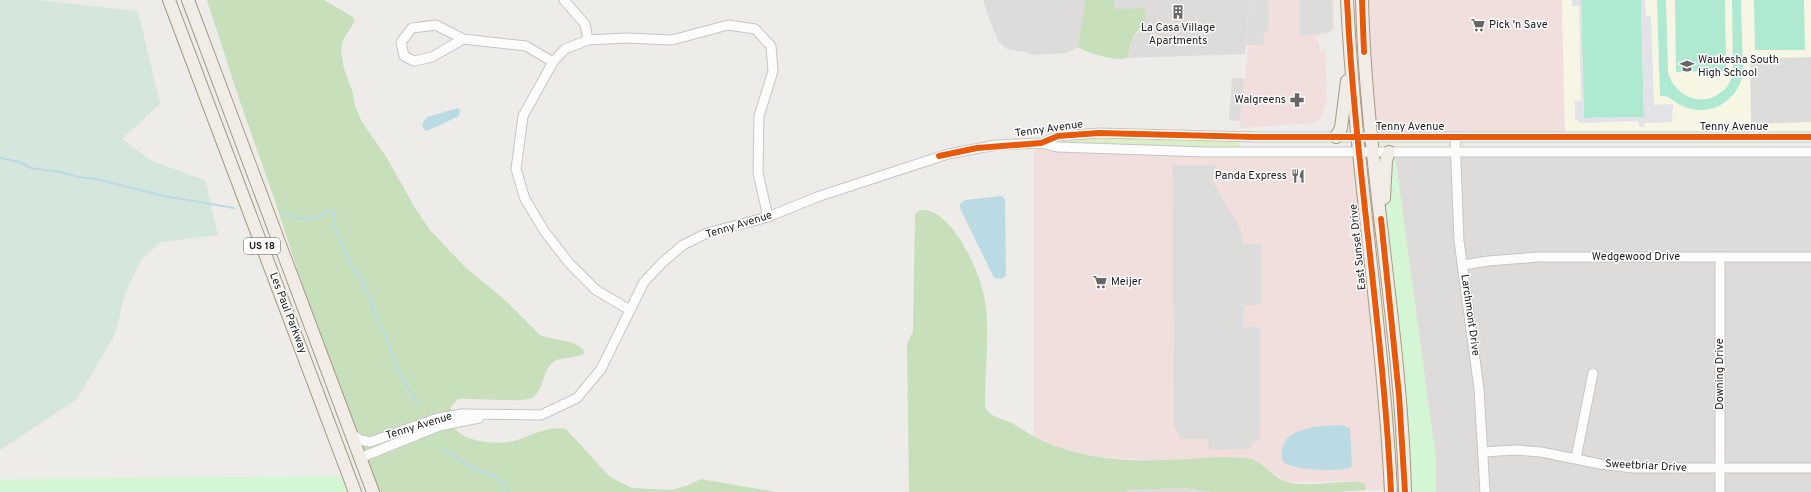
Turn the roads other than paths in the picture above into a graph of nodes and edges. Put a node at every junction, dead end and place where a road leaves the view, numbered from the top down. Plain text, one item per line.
1 (169, 0) edge
2 (188, 0) edge
3 (564, 0) edge
4 (1347, 0) edge
5 (1362, 0) edge
6 (463, 39) junction
7 (588, 40) junction
8 (553, 62) junction
9 (1351, 66) junction
10 (1145, 134) junction
11 (1239, 137) junction
12 (1336, 137) junction
13 (1357, 137) junction
14 (1371, 137) junction
15 (1414, 137) junction
16 (1455, 137) junction
17 (1811, 137) edge
18 (1041, 143) junction
19 (1145, 149) junction
20 (1239, 152) junction
21 (1358, 152) junction
22 (1373, 152) junction
23 (1389, 152) junction
24 (1414, 152) junction
25 (1456, 152) junction
26 (1811, 152) edge
27 (768, 217) junction
28 (1381, 219) junction
29 (1720, 257) junction
30 (1811, 257) edge
31 (1463, 265) junction
32 (630, 310) junction
33 (290, 319) junction
34 (1593, 373) dead end
35 (1399, 395) junction
36 (1385, 397) junction
37 (492, 415) junction
38 (350, 432) junction
39 (1483, 452) junction
40 (360, 458) junction
41 (1576, 458) junction
42 (1720, 468) junction
43 (1811, 468) edge
44 (355, 492) edge
45 (373, 492) edge
46 (1391, 492) edge
47 (1405, 492) edge
48 (1485, 492) edge
49 (1720, 492) edge

1 - 33 main road, Les Paul Parkway / US 18
2 - 38 main road, Les Paul Parkway / US 18
3 - 7 street
4 - 9 main road, East Sunset Drive
5 - 14 main road
6 - 6 street
6 - 8 street
7 - 8 street
7 - 27 street
8 - 32 street
9 - 12 main road
9 - 13 main road, East Sunset Drive
10 - 11 street, Tenny Avenue
10 - 18 street, Tenny Avenue
10 - 19 street
11 - 12 street, Tenny Avenue
11 - 20 street
12 - 13 street, Tenny Avenue
13 - 14 street, Tenny Avenue
13 - 21 main road, East Sunset Drive
14 - 15 street, Tenny Avenue
14 - 22 main road
15 - 16 street, Tenny Avenue
15 - 24 street
16 - 17 street, Tenny Avenue
16 - 25 street, Larchmont Drive
18 - 19 street, Tenny Avenue
18 - 27 street, Tenny Avenue
19 - 20 street, Tenny Avenue
20 - 21 street, Tenny Avenue
21 - 22 street, Tenny Avenue
21 - 36 main road, East Sunset Drive
22 - 23 street, Tenny Avenue
22 - 28 main road
23 - 24 street, Tenny Avenue
23 - 28 main road
24 - 25 street, Tenny Avenue
25 - 26 street, Tenny Avenue
25 - 31 street, Larchmont Drive
27 - 32 street, Tenny Avenue
28 - 35 main road
29 - 30 street, Wedgewood Drive
29 - 31 street, Wedgewood Drive
29 - 42 street, Downing Drive
31 - 39 street, Larchmont Drive
32 - 37 street, Tenny Avenue
33 - 40 main road
33 - 44 main road, Les Paul Parkway / US 18
34 - 41 street
35 - 36 street
35 - 47 main road
36 - 46 main road, East Sunset Drive
37 - 38 street, Tenny Avenue
37 - 40 street, Tenny Avenue
38 - 40 main road, Les Paul Parkway / US 18
39 - 41 street, Sweetbriar Drive
39 - 48 street, Larchmont Drive
40 - 45 main road, Les Paul Parkway / US 18
41 - 42 street, Sweetbriar Drive
42 - 43 street, Sweetbriar Drive
42 - 49 street, Downing Drive

